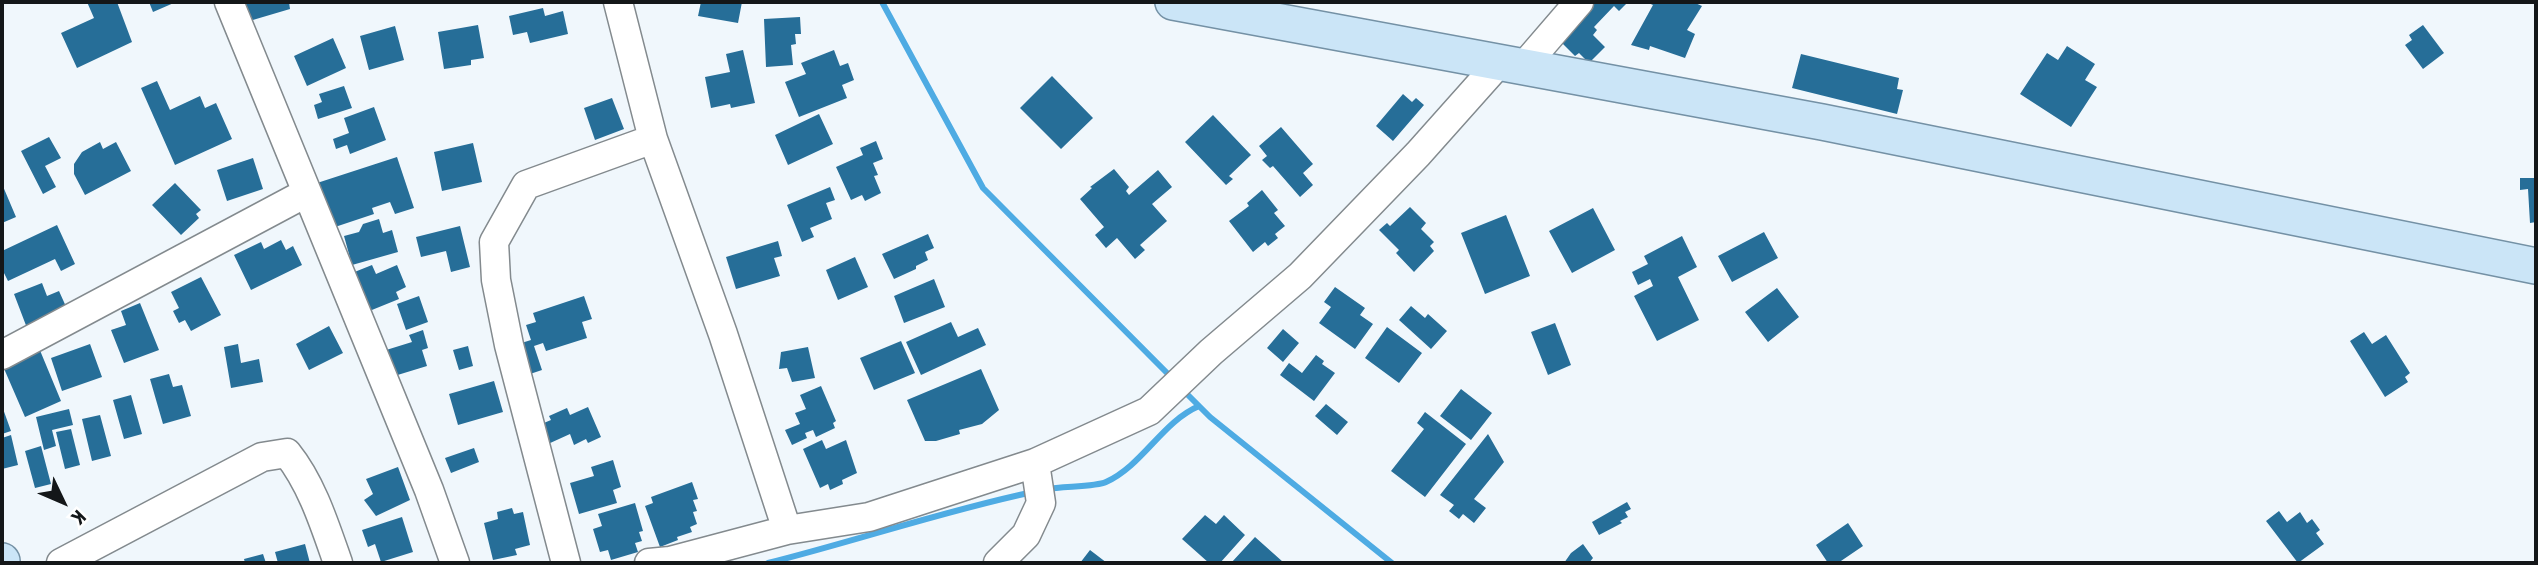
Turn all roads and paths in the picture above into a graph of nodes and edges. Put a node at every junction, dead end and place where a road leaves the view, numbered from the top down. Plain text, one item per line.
1 (229, 2) edge
2 (618, 2) edge
3 (1173, 2) edge
4 (1579, 2) edge
5 (1512, 64) junction
6 (653, 139) junction
7 (306, 193) junction
8 (2536, 266) edge
9 (2, 355) edge
10 (1038, 481) junction
11 (787, 530) junction
12 (1005, 561) edge
13 (61, 563) edge
14 (338, 563) edge
15 (456, 563) edge
16 (566, 563) edge
17 (649, 563) edge

1 - 7 street
2 - 6 street
3 - 5 main road
4 - 5 street
5 - 8 main road
5 - 10 street
6 - 11 street
6 - 16 street
7 - 9 street
7 - 15 street
10 - 11 street
10 - 12 street
11 - 17 street
13 - 14 street

